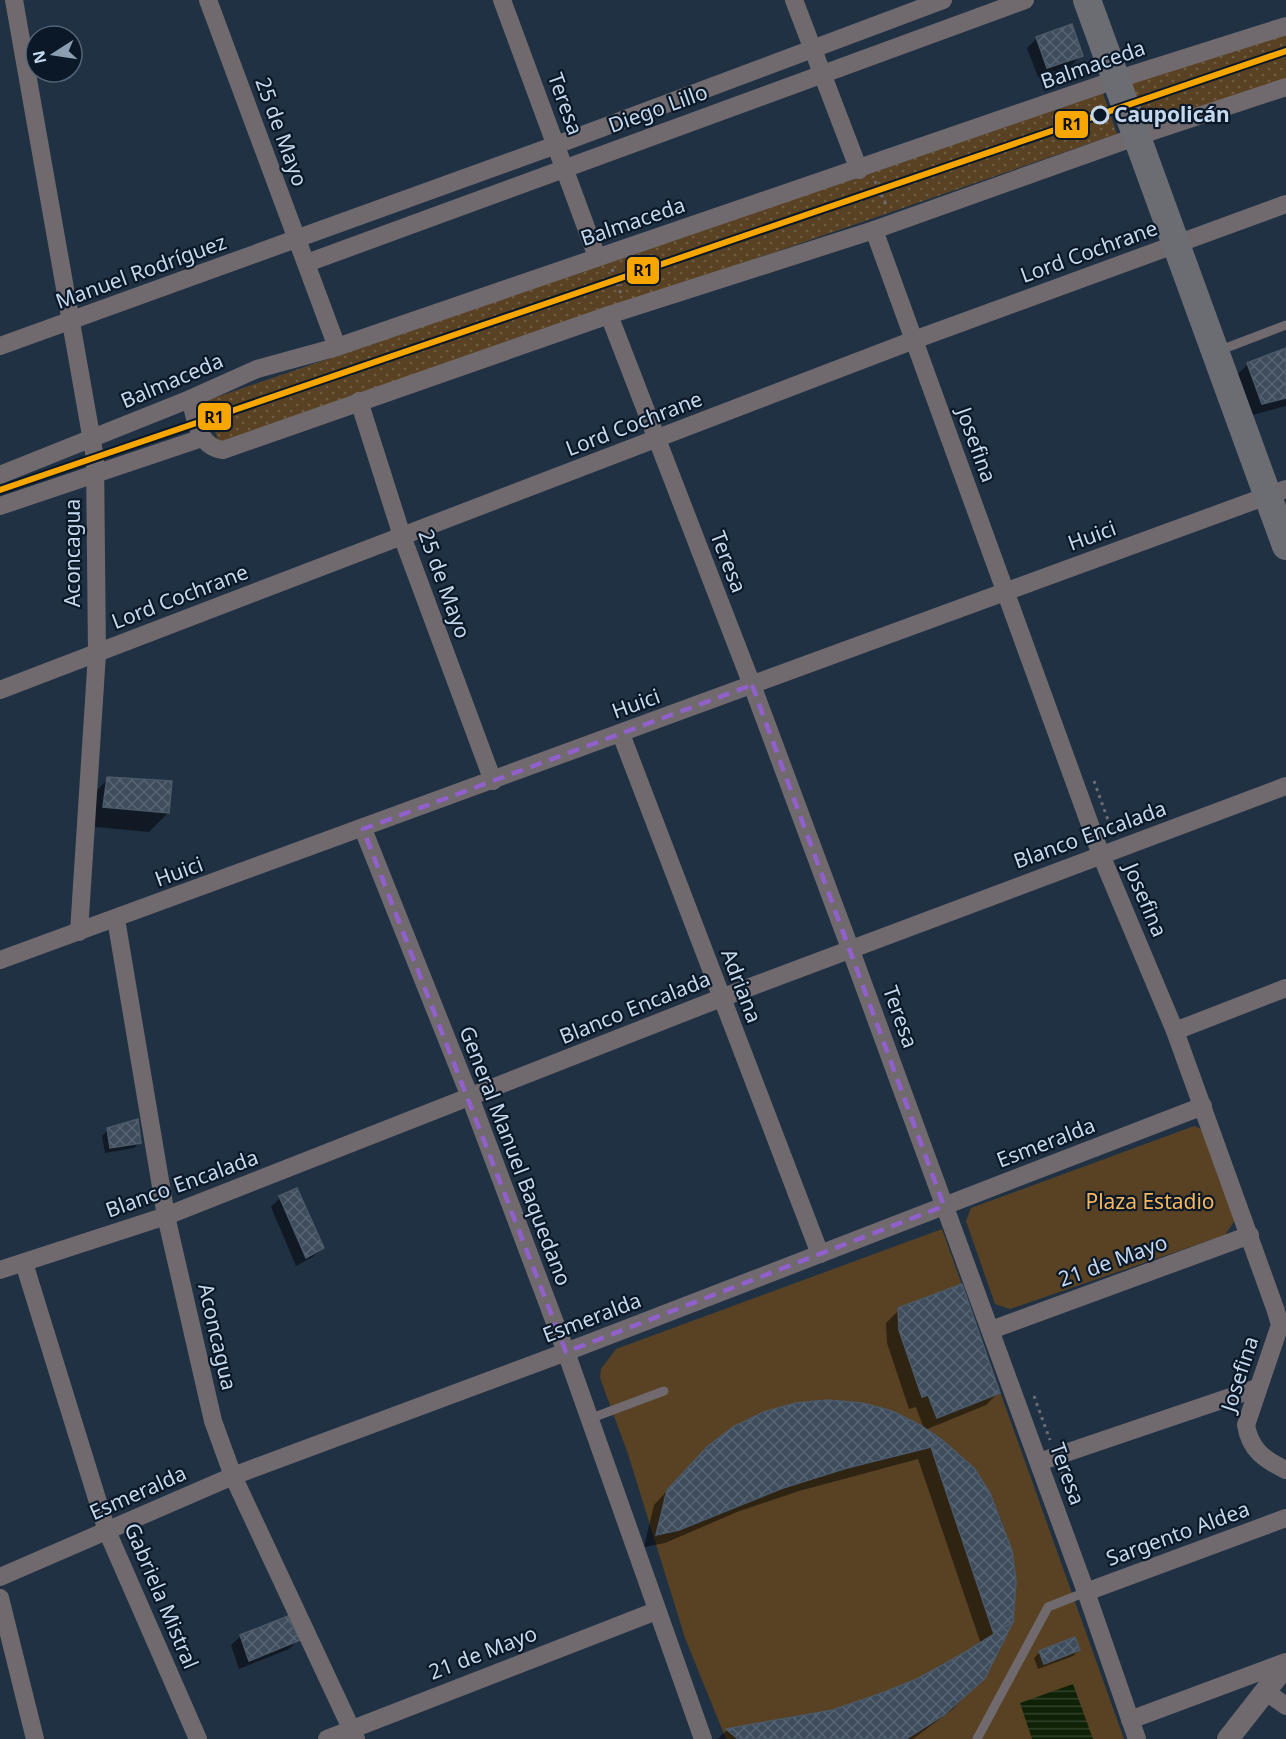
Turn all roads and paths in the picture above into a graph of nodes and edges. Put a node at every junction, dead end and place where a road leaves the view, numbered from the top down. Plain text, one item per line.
1 (14, 0) edge
2 (208, 0) edge
3 (502, 0) edge
4 (794, 0) edge
5 (943, 0) edge
6 (1025, 0) edge
7 (1087, 0) edge
8 (1286, 26) edge
9 (812, 47) junction
10 (822, 74) junction
11 (1115, 80) junction
12 (1286, 87) edge
13 (1135, 137) junction
14 (556, 145) junction
15 (564, 168) junction
16 (863, 168) junction
17 (1286, 204) edge
18 (894, 223) junction
19 (874, 230) junction
20 (297, 239) junction
21 (1176, 245) junction
22 (597, 257) junction
23 (307, 263) junction
24 (609, 315) junction
25 (71, 321) junction
26 (1286, 325) edge
27 (914, 340) junction
28 (0, 346) edge
29 (337, 347) junction
30 (1215, 352) junction
31 (190, 399) junction
32 (359, 401) junction
33 (202, 438) junction
34 (92, 439) junction
35 (657, 441) junction
36 (95, 473) junction
37 (0, 475) edge
38 (1277, 492) edge
39 (0, 506) edge
40 (402, 536) junction
41 (1286, 546) edge
42 (1005, 592) junction
43 (97, 654) junction
44 (752, 685) junction
45 (0, 690) edge
46 (621, 734) junction
47 (493, 781) junction
48 (1286, 786) edge
49 (363, 829) junction
50 (1101, 855) junction
51 (116, 919) junction
52 (78, 932) junction
53 (850, 948) junction
54 (0, 960) edge
55 (1286, 988) edge
56 (721, 998) junction
57 (1175, 1031) junction
58 (470, 1097) junction
59 (1203, 1106) junction
60 (944, 1206) junction
61 (166, 1216) junction
62 (1250, 1235) junction
63 (820, 1254) junction
64 (24, 1263) junction
65 (0, 1270) edge
66 (991, 1330) junction
67 (566, 1352) junction
68 (1257, 1388) junction
69 (664, 1392) dead end
70 (589, 1419) junction
71 (1039, 1462) junction
72 (1286, 1470) edge
73 (233, 1476) junction
74 (1286, 1518) edge
75 (107, 1531) junction
76 (0, 1577) edge
77 (1086, 1592) junction
78 (0, 1598) edge
79 (656, 1611) junction
80 (1286, 1663) edge
81 (1265, 1691) junction
82 (1286, 1706) edge
83 (1130, 1720) junction
84 (353, 1734) edge
85 (35, 1739) edge
86 (198, 1739) edge
87 (327, 1739) edge
88 (703, 1739) edge
89 (976, 1739) edge
90 (1137, 1739) edge
91 (1228, 1739) edge

1 - 25 street, Aconcagua
2 - 20 street, 25 de Mayo
3 - 14 street, Teresa
4 - 9 street
5 - 9 street, Diego Lillo
6 - 10 street, Diego Lillo
7 - 11 main road
8 - 11 street, Balmaceda
9 - 10 street
9 - 14 street, Diego Lillo
10 - 15 street, Diego Lillo
10 - 16 street
11 - 13 main road
11 - 16 street, Balmaceda
12 - 13 street
13 - 18 street
13 - 21 main road
14 - 15 street, Teresa
14 - 20 street, Diego Lillo
15 - 22 street, Teresa
15 - 23 street, Diego Lillo
16 - 18 path
16 - 22 street, Balmaceda
17 - 21 street, Lord Cochrane
18 - 19 street
19 - 24 street
19 - 27 street, Josefina
20 - 23 street, 25 de Mayo
20 - 25 street, Manuel Rodríguez
21 - 27 street, Lord Cochrane
21 - 30 main road
22 - 29 street, Balmaceda
23 - 29 street, 25 de Mayo
24 - 32 street
24 - 35 street, Teresa
25 - 28 street, Manuel Rodríguez
25 - 34 street, Aconcagua
26 - 30 lane
27 - 35 street, Lord Cochrane
27 - 42 street, Josefina
29 - 31 street, Balmaceda
30 - 38 main road
31 - 33 street
31 - 34 street, Balmaceda
32 - 33 street
32 - 40 street, 25 de Mayo
33 - 36 street
34 - 36 street, Aconcagua
34 - 37 street, Balmaceda
35 - 40 street, Lord Cochrane
35 - 44 street, Teresa
36 - 39 street
36 - 43 street, Aconcagua
38 - 41 main road
38 - 42 street, Huici
40 - 43 street, Lord Cochrane
40 - 47 street, 25 de Mayo
42 - 44 street, Huici
42 - 50 street, Josefina
43 - 45 street, Lord Cochrane
43 - 52 street, Aconcagua
44 - 46 street, Huici
44 - 53 street, Teresa
46 - 47 street, Huici
46 - 56 street, Adriana
47 - 49 street, Huici
48 - 50 street, Blanco Encalada
49 - 51 street, Huici
49 - 58 street, General Manuel Baquedano
50 - 53 street, Blanco Encalada
50 - 57 street, Josefina
51 - 52 street, Huici
51 - 61 street, Aconcagua
52 - 54 street, Huici
53 - 56 street, Blanco Encalada
53 - 60 street, Teresa
55 - 57 street
56 - 58 street, Blanco Encalada
56 - 63 street, Adriana
57 - 59 street, Josefina
58 - 61 street, Blanco Encalada
58 - 67 street, General Manuel Baquedano
59 - 60 street, Esmeralda
59 - 62 street, Josefina
60 - 63 street, Esmeralda
60 - 66 street, Teresa
61 - 64 street, Blanco Encalada
61 - 73 street, Aconcagua
62 - 66 street, 21 de Mayo
62 - 68 street, Josefina
63 - 67 street, Esmeralda
64 - 65 street, Blanco Encalada
64 - 75 street, Gabriela Mistral
66 - 71 street, Teresa
67 - 70 street, General Manuel Baquedano
67 - 73 street, Esmeralda
68 - 71 street
68 - 72 street, Josefina
69 - 70 lane
70 - 79 street, General Manuel Baquedano
71 - 77 street, Teresa
73 - 75 street, Esmeralda
73 - 84 street, Aconcagua
74 - 77 street, Sargento Aldea
75 - 76 street, Esmeralda
75 - 86 street, Gabriela Mistral
77 - 83 street, Teresa
77 - 89 lane
78 - 85 street
79 - 84 street, 21 de Mayo
79 - 88 street, General Manuel Baquedano
80 - 81 street
80 - 83 street
81 - 82 street
81 - 91 street
83 - 90 street, Teresa
84 - 87 street, 21 de Mayo

